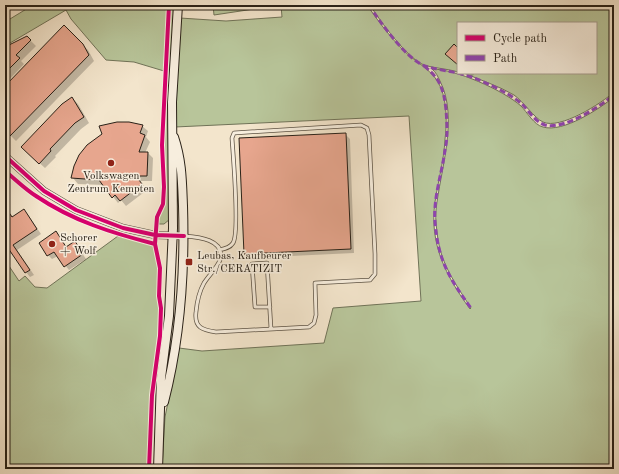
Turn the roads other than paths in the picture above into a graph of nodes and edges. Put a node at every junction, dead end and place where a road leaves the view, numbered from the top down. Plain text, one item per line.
1 (178, 5) edge
2 (171, 128) junction
3 (5, 156) edge
4 (173, 236) junction
5 (184, 236) junction
6 (219, 250) junction
7 (270, 307) junction
8 (271, 329) junction
9 (160, 418) junction
10 (158, 469) edge

1 - 2 main road
2 - 4 main road
2 - 5 main road
3 - 4 street
4 - 5 street
4 - 9 main road
5 - 6 lane
5 - 9 main road
6 - 8 lane
6 - 8 lane
7 - 7 lane
7 - 8 lane
9 - 10 main road

